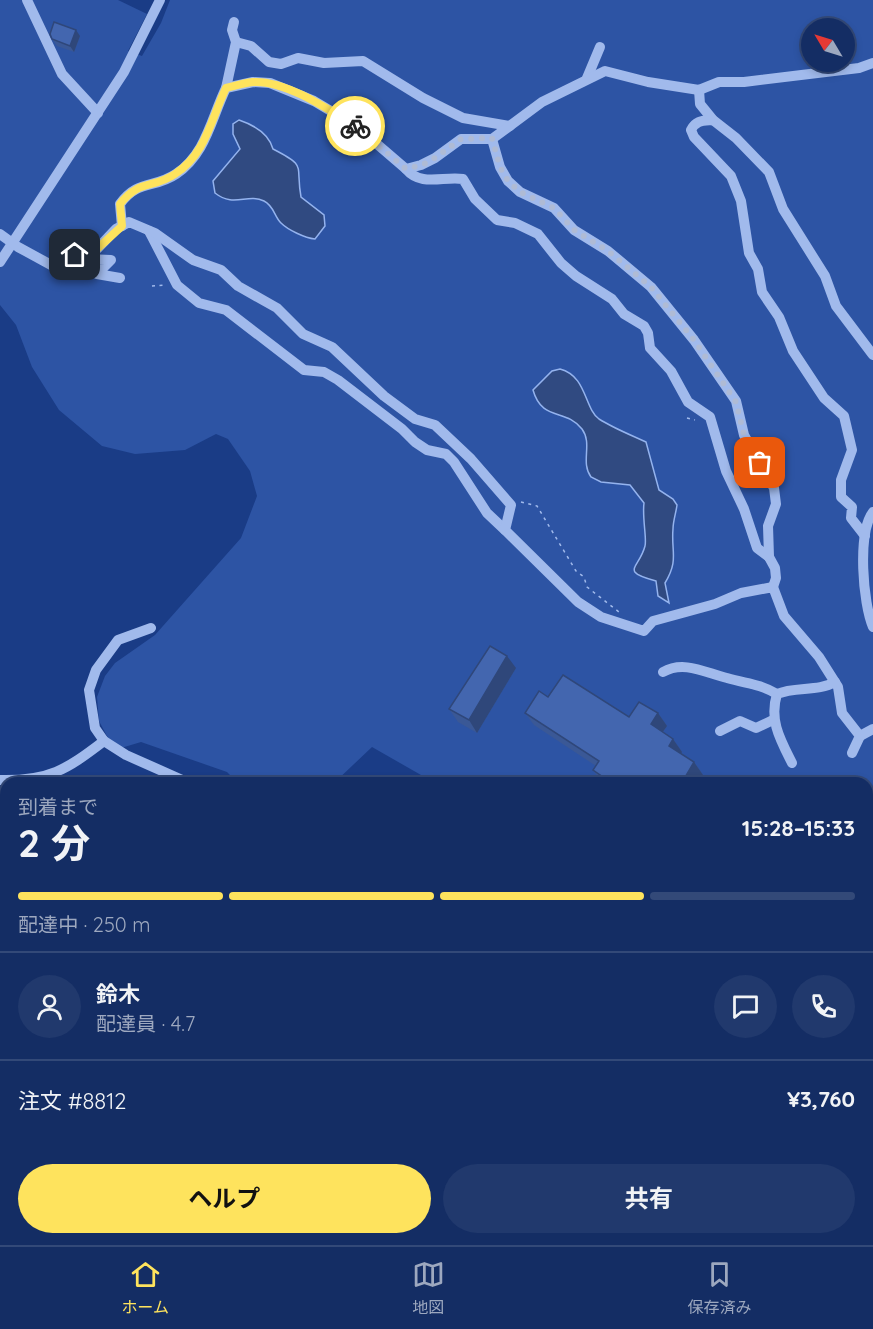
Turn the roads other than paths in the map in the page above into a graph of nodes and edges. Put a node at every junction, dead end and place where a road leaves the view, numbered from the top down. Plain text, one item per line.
1 (27, 0) edge
2 (160, 0) edge
3 (234, 22) dead end
4 (236, 42) junction
5 (600, 47) dead end
6 (873, 63) edge
7 (588, 78) junction
8 (226, 88) junction
9 (699, 90) junction
10 (98, 113) junction
11 (713, 120) junction
12 (510, 126) junction
13 (492, 138) junction
14 (406, 169) junction
15 (122, 226) junction
16 (148, 230) junction
17 (0, 234) edge
18 (86, 253) junction
19 (0, 262) edge
20 (120, 278) dead end
21 (827, 281) junction
22 (837, 288) dead end
23 (868, 343) edge
24 (873, 355) edge
25 (873, 512) edge
26 (505, 530) junction
27 (866, 536) junction
28 (769, 557) junction
29 (773, 587) junction
30 (873, 627) edge
31 (151, 628) dead end
32 (663, 672) dead end
33 (835, 682) junction
34 (777, 694) junction
35 (773, 720) junction
36 (873, 729) edge
37 (720, 731) dead end
38 (860, 736) junction
39 (104, 741) junction
40 (852, 753) dead end
41 (792, 763) dead end
42 (47, 777) edge
43 (176, 777) edge

1 - 10 street
2 - 10 street
3 - 4 street
4 - 8 street
4 - 12 street
5 - 7 street
6 - 9 street
7 - 9 street
7 - 12 street
8 - 14 street
8 - 15 street
9 - 11 street
10 - 19 street
11 - 21 street
11 - 27 street
12 - 13 street
13 - 14 street
13 - 28 street
14 - 28 street
15 - 16 street
15 - 18 street
16 - 26 street
16 - 26 street
17 - 18 street, bridge
18 - 20 street
21 - 22 street
21 - 23 street
23 - 24 street
25 - 27 street
26 - 29 street
27 - 30 street
28 - 29 street
29 - 33 street
31 - 39 street
32 - 34 street
33 - 34 street
33 - 38 street
34 - 35 street
35 - 37 street
35 - 41 street
36 - 38 street
38 - 40 street
39 - 42 street
39 - 43 street

